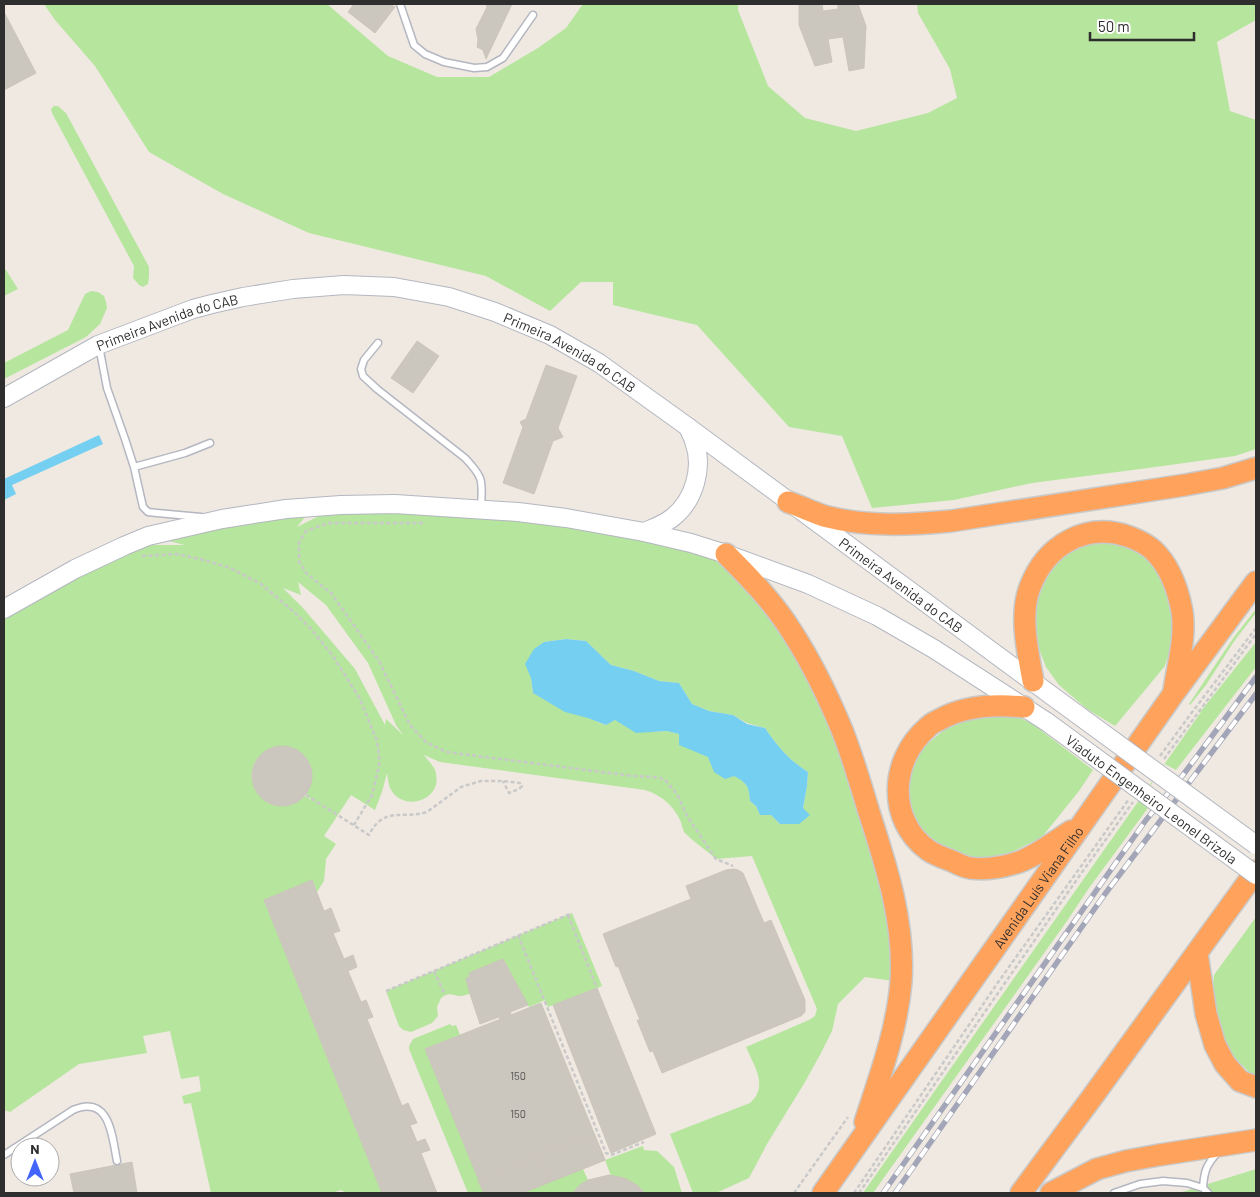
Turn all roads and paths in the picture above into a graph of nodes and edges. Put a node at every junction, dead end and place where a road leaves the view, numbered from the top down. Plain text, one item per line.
1 (400, 4) edge
2 (533, 15) dead end
3 (378, 343) dead end
4 (98, 345) junction
5 (4, 398) edge
6 (688, 427) junction
7 (210, 443) dead end
8 (134, 467) junction
9 (1256, 468) edge
10 (788, 502) junction
11 (480, 508) junction
12 (222, 519) junction
13 (428, 523) dead end
14 (644, 532) junction
15 (726, 554) junction
16 (136, 557) dead end
17 (1256, 582) edge
18 (4, 609) edge
19 (1256, 628) edge
20 (1256, 634) edge
21 (1033, 681) junction
22 (1174, 693) junction
23 (1059, 701) joint
24 (1024, 707) junction
25 (1161, 763) dead end
26 (1155, 764) dead end
27 (503, 781) junction
28 (306, 795) dead end
29 (1132, 796) dead end
30 (1133, 802) dead end
31 (1083, 822) junction
32 (354, 825) junction
33 (1256, 846) edge
34 (733, 866) dead end
35 (1256, 872) edge
36 (1256, 876) edge
37 (572, 913) dead end
38 (568, 915) junction
39 (518, 936) junction
40 (1197, 953) junction
41 (434, 970) junction
42 (597, 988) dead end
43 (386, 991) dead end
44 (445, 995) dead end
45 (1256, 1087) edge
46 (853, 1111) dead end
47 (1256, 1140) edge
48 (644, 1142) dead end
49 (859, 1142) junction
50 (1227, 1144) junction
51 (4, 1154) edge
52 (118, 1160) dead end
53 (1203, 1188) junction
54 (794, 1193) edge
55 (823, 1193) edge
56 (854, 1193) edge
57 (859, 1193) edge
58 (1021, 1193) edge
59 (1051, 1193) edge
60 (1114, 1193) edge
61 (1208, 1193) edge

1 - 2 lane
3 - 11 lane
4 - 5 main road, Primeira Avenida do CAB
4 - 6 main road, Primeira Avenida do CAB
4 - 8 lane
6 - 10 main road, Primeira Avenida do CAB
6 - 14 main road
7 - 8 lane
8 - 12 lane
9 - 10 highway
10 - 21 main road, Primeira Avenida do CAB
11 - 12 main road
11 - 14 main road
12 - 18 main road
13 - 34 path
14 - 15 main road
15 - 24 main road
15 - 49 highway
16 - 32 path
17 - 22 highway, Avenida Luís Viana Filho
19 - 26 path
20 - 25 path
21 - 22 highway
21 - 23 main road, Primeira Avenida do CAB
22 - 31 highway, Avenida Luís Viana Filho
23 - 33 main road, Viaduto Engenheiro Leonel Brizola, bridge
24 - 31 highway
24 - 36 main road, Viaduto Engenheiro Leonel Brizola, bridge
27 - 27 path
27 - 32 path
28 - 32 path
29 - 56 path
30 - 57 path
31 - 49 highway, Avenida Luís Viana Filho
35 - 40 highway
37 - 38 path
38 - 39 path
38 - 42 path
39 - 41 path
39 - 48 path
40 - 45 highway
40 - 58 highway
41 - 43 path
41 - 44 path
46 - 54 path
47 - 50 highway
49 - 55 highway, Avenida Luís Viana Filho
50 - 53 lane
50 - 59 highway
51 - 52 lane
53 - 60 lane
53 - 61 lane

